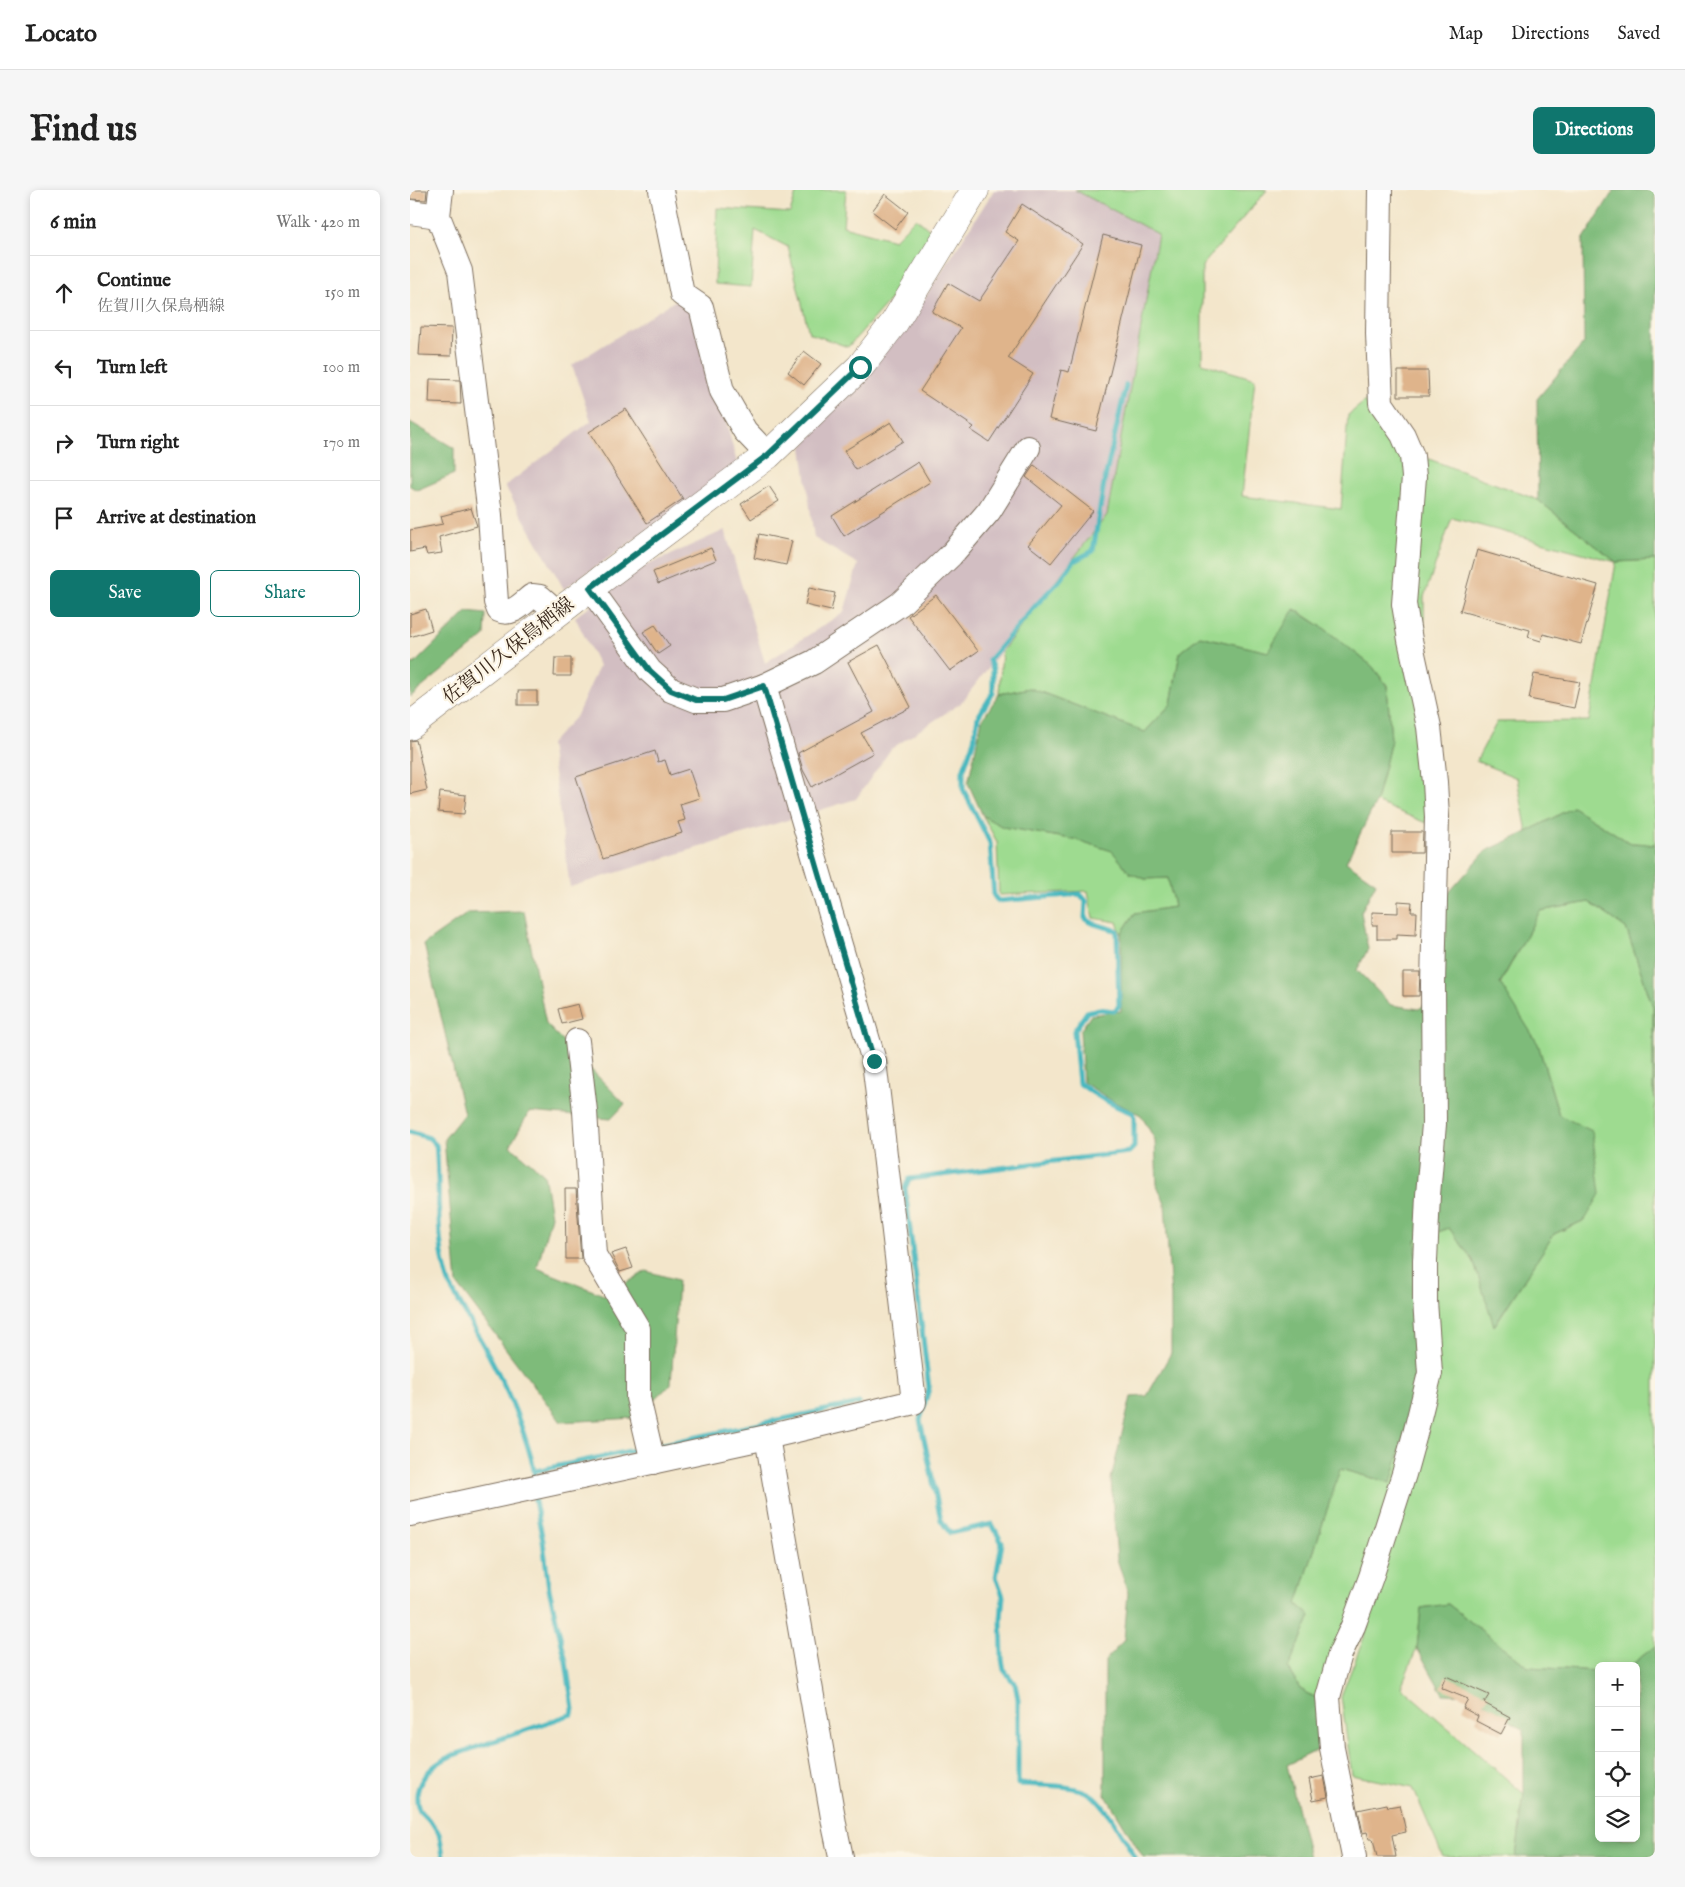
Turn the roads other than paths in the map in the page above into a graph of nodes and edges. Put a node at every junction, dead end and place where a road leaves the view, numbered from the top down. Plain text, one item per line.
1 (441, 190) edge
2 (661, 190) edge
3 (975, 190) edge
4 (1380, 190) edge
5 (410, 212) edge
6 (438, 216) junction
7 (1028, 448) dead end
8 (768, 455) junction
9 (590, 588) junction
10 (557, 612) junction
11 (764, 686) junction
12 (410, 726) edge
13 (577, 1041) dead end
14 (767, 1437) junction
15 (650, 1451) junction
16 (410, 1514) edge
17 (842, 1857) edge
18 (1354, 1857) edge

1 - 6 street
2 - 8 street
3 - 8 main road, 佐賀川久保鳥栖線
4 - 18 street
5 - 6 street
6 - 10 street
7 - 11 street
8 - 9 main road, 佐賀川久保鳥栖線
9 - 10 main road, 佐賀川久保鳥栖線
9 - 11 street
10 - 12 main road, 佐賀川久保鳥栖線
11 - 14 street
13 - 15 street
14 - 15 street
14 - 17 street
15 - 16 street

